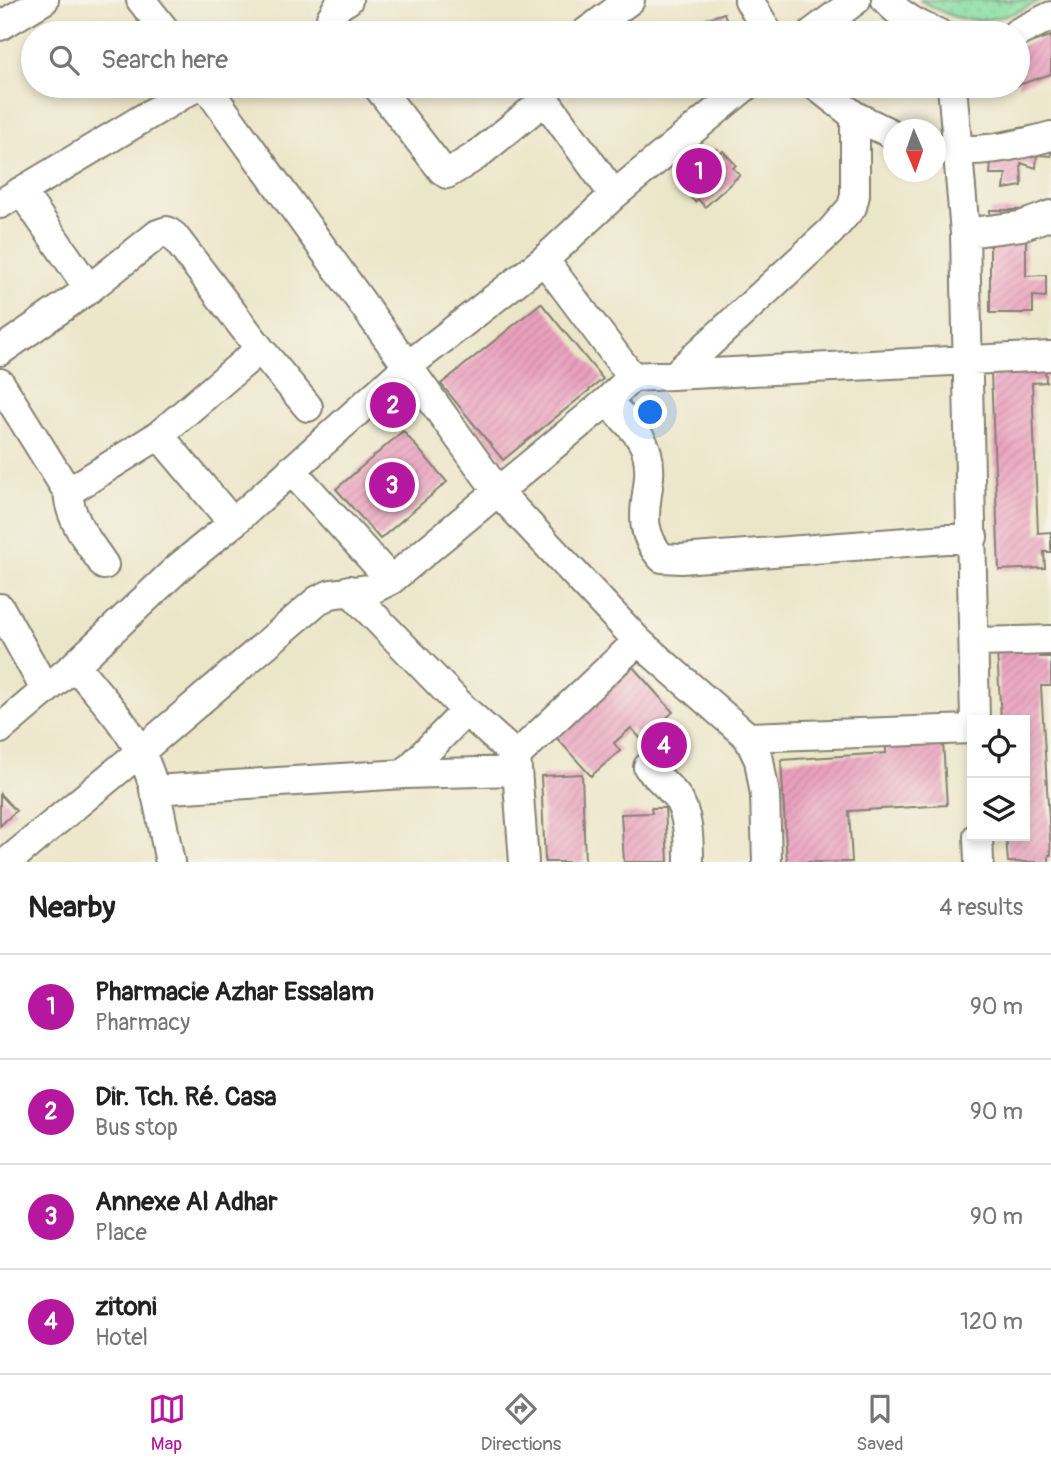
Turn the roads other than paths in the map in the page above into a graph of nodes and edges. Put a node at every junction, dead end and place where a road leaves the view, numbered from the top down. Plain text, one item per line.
1 (44, 0) edge
2 (141, 0) edge
3 (348, 0) edge
4 (630, 0) edge
5 (749, 0) edge
6 (856, 0) edge
7 (886, 0) edge
8 (1051, 16) edge
9 (158, 21) edge
10 (332, 21) edge
11 (601, 21) edge
12 (761, 21) edge
13 (828, 21) edge
14 (912, 21) edge
15 (0, 26) edge
16 (1030, 26) edge
17 (177, 98) edge
18 (215, 98) edge
19 (386, 98) edge
20 (536, 98) edge
21 (545, 98) edge
22 (731, 98) edge
23 (832, 98) edge
24 (951, 98) edge
25 (855, 116) junction
26 (883, 130) edge
27 (1051, 136) edge
28 (946, 149) edge
29 (614, 195) junction
30 (11, 197) edge
31 (1051, 215) edge
32 (965, 233) junction
33 (544, 260) junction
34 (89, 289) junction
35 (260, 349) junction
36 (0, 351) edge
37 (1051, 356) edge
38 (969, 360) junction
39 (409, 365) junction
40 (675, 375) junction
41 (632, 377) junction
42 (0, 383) edge
43 (607, 401) junction
44 (307, 407) dead end
45 (159, 435) junction
46 (290, 470) junction
47 (68, 492) junction
48 (498, 492) junction
49 (233, 523) junction
50 (972, 537) junction
51 (104, 565) dead end
52 (391, 580) junction
53 (349, 590) junction
54 (0, 608) edge
55 (1051, 640) edge
56 (638, 641) junction
57 (975, 642) junction
58 (75, 665) junction
59 (45, 689) junction
60 (466, 711) junction
61 (975, 715) edge
62 (0, 729) edge
63 (967, 729) edge
64 (748, 737) junction
65 (140, 752) junction
66 (516, 764) junction
67 (648, 767) dead end
68 (404, 774) junction
69 (154, 790) junction
70 (978, 841) edge
71 (7, 862) edge
72 (170, 862) edge
73 (524, 862) edge
74 (689, 862) edge
75 (767, 862) edge
76 (979, 862) edge

1 - 15 street
2 - 9 street
3 - 10 street
4 - 11 street
5 - 12 street
6 - 13 street
7 - 14 street
8 - 16 street
17 - 30 street
18 - 39 street
19 - 20 street
21 - 29 street
22 - 29 street
23 - 25 street
24 - 28 street
25 - 26 street
25 - 40 street
27 - 28 street
28 - 32 street
29 - 33 street
30 - 34 street
31 - 32 street
32 - 38 street
33 - 39 street
33 - 41 street
34 - 35 street
34 - 36 street
35 - 44 street
35 - 45 street
37 - 38 street
38 - 40 street
38 - 50 street
39 - 46 street
39 - 48 street
40 - 41 street
41 - 43 street
42 - 47 street
43 - 48 street
43 - 50 street
45 - 47 street
45 - 49 street
46 - 49 street
46 - 52 street
47 - 51 street
48 - 52 street
48 - 56 street
49 - 58 street
50 - 57 street
52 - 53 street
53 - 60 street
53 - 65 street
54 - 59 street
55 - 57 street
56 - 64 street
56 - 66 street
57 - 61 street
58 - 59 street
58 - 65 street
59 - 62 street
60 - 66 street
60 - 68 street
63 - 64 street
64 - 75 street
65 - 69 street
65 - 71 street
66 - 68 street
66 - 73 street
67 - 74 street
68 - 69 street
69 - 72 street
70 - 76 street

